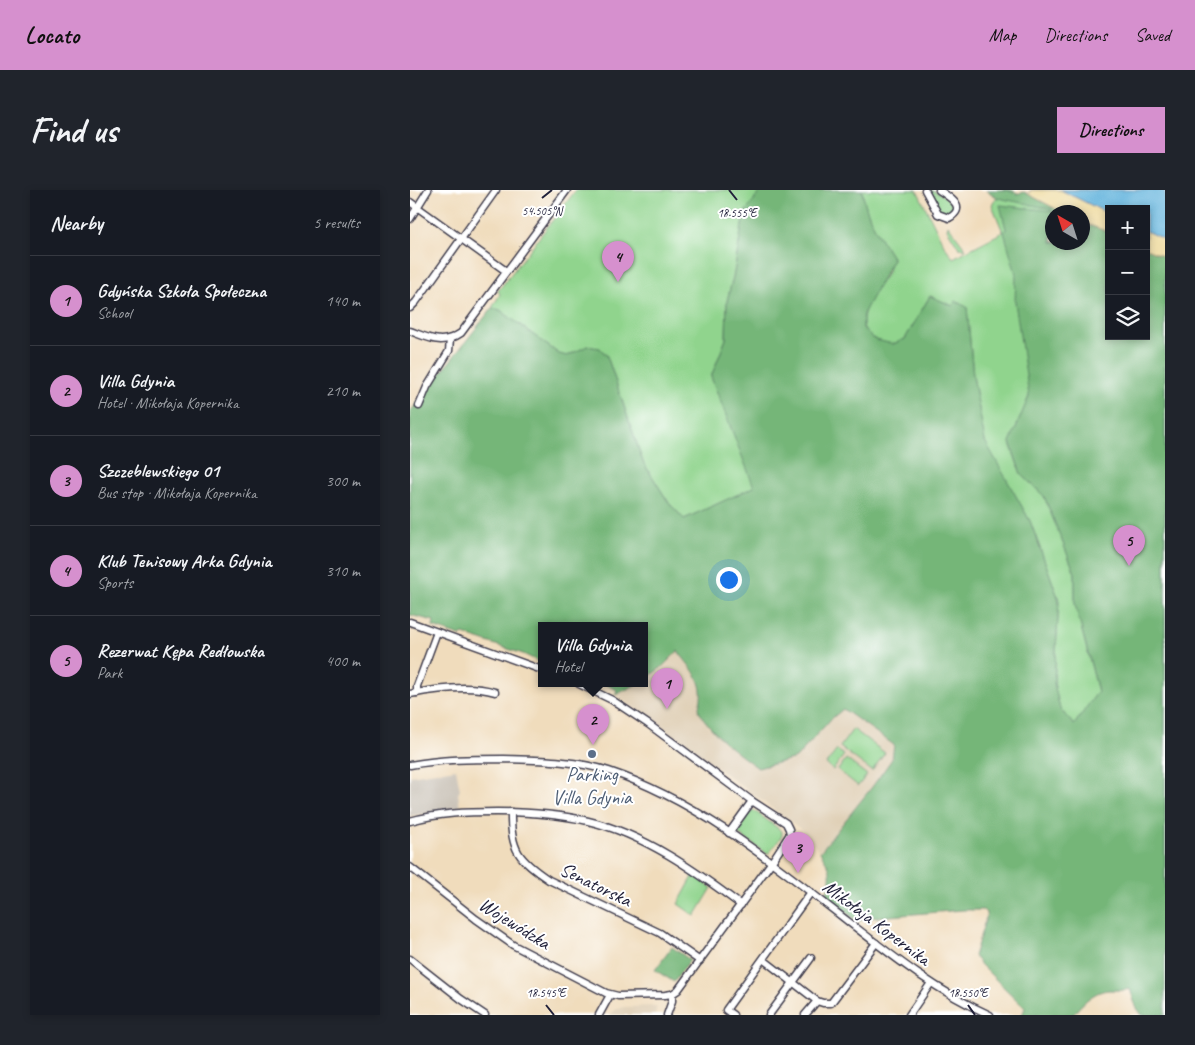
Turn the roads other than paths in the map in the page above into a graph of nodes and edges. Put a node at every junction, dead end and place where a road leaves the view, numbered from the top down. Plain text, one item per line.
1 (428, 190) edge
2 (496, 190) edge
3 (566, 190) edge
4 (925, 190) edge
5 (939, 190) edge
6 (410, 202) edge
7 (418, 206) junction
8 (410, 219) edge
9 (462, 239) junction
10 (506, 271) junction
11 (410, 308) edge
12 (410, 331) edge
13 (450, 339) junction
14 (419, 406) dead end
15 (410, 622) edge
16 (437, 632) junction
17 (538, 669) edge
18 (584, 687) edge
19 (495, 692) dead end
20 (413, 693) edge
21 (410, 765) edge
22 (752, 801) junction
23 (510, 812) junction
24 (410, 821) edge
25 (728, 833) junction
26 (771, 863) junction
27 (410, 867) edge
28 (811, 892) junction
29 (741, 905) junction
30 (876, 943) junction
31 (812, 958) dead end
32 (410, 959) edge
33 (764, 960) junction
34 (700, 961) junction
35 (794, 982) junction
36 (931, 983) junction
37 (672, 994) junction
38 (610, 995) junction
39 (817, 1000) junction
40 (485, 1015) edge
41 (599, 1015) edge
42 (667, 1015) edge
43 (733, 1015) edge
44 (769, 1015) edge
45 (805, 1015) edge
46 (909, 1015) edge
47 (990, 1015) edge

1 - 7 street
2 - 9 street
3 - 10 street
4 - 5 street
6 - 7 street
7 - 8 street
7 - 9 street
9 - 10 street
9 - 11 street
10 - 13 street
12 - 13 street
13 - 14 street
15 - 16 street
16 - 17 street
16 - 20 street
18 - 22 street
19 - 20 street
21 - 25 street, Mikołaja Kopernika
22 - 25 street
22 - 26 street
23 - 24 street
23 - 29 street
23 - 34 street, Senatorska
25 - 26 street, Mikołaja Kopernika
26 - 28 street, Mikołaja Kopernika
26 - 29 street
27 - 38 street, Wojewódzka
28 - 30 street, Mikołaja Kopernika
28 - 33 street
29 - 34 street
30 - 36 street, Mikołaja Kopernika
30 - 39 street
31 - 35 street
32 - 40 street
33 - 35 street
33 - 43 street
34 - 37 street
35 - 39 street
35 - 44 street
36 - 46 street
36 - 47 street, Mikołaja Kopernika
37 - 38 street
37 - 42 street
38 - 41 street
39 - 45 street

